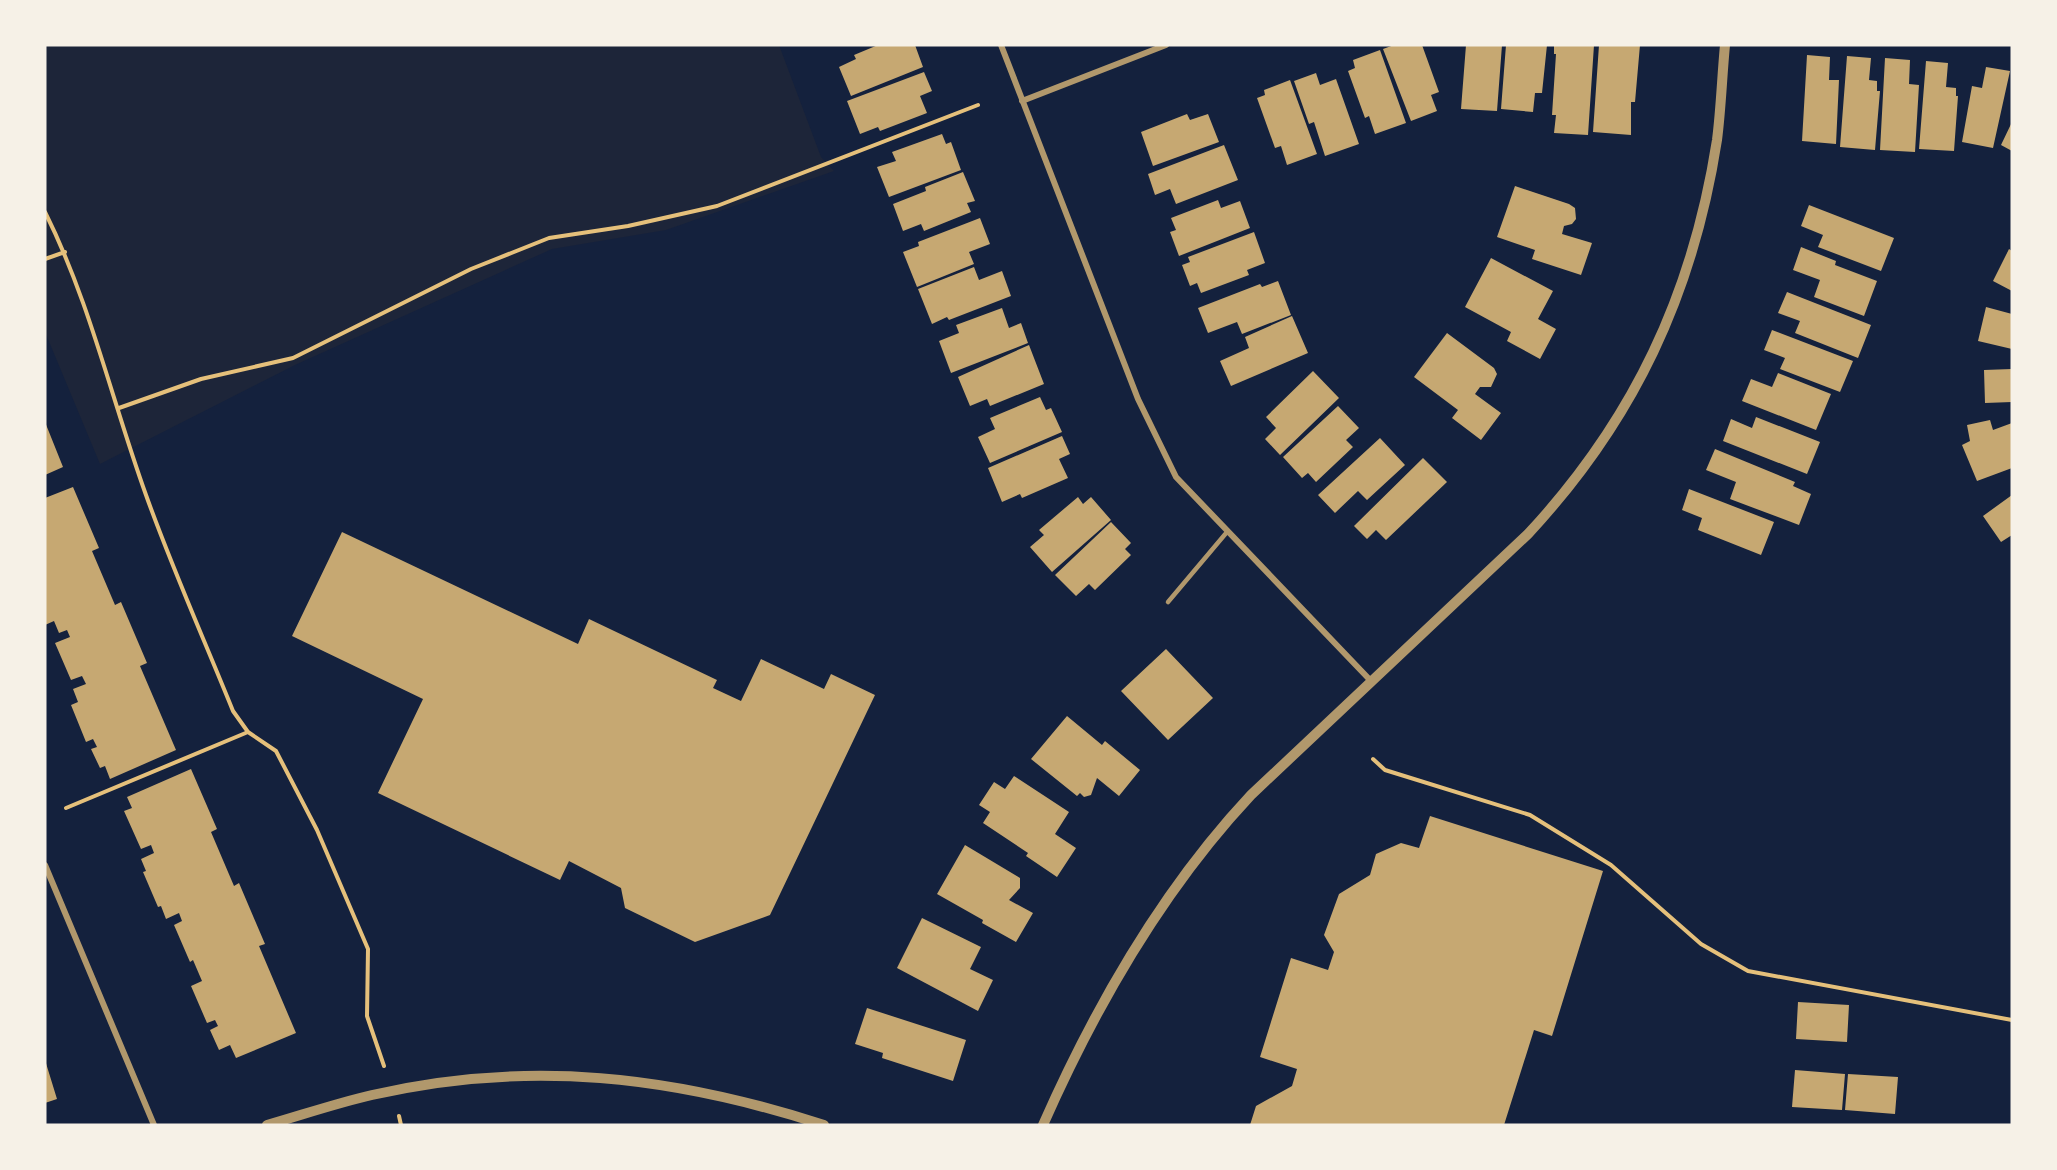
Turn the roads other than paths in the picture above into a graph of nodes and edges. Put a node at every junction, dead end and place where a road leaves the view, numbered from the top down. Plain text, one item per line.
1 (1001, 45) edge
2 (1166, 45) edge
3 (1725, 45) edge
4 (1022, 101) junction
5 (1227, 532) junction
6 (1168, 602) dead end
7 (1371, 681) junction
8 (45, 865) edge
9 (154, 1125) edge
10 (267, 1125) edge
11 (824, 1125) edge
12 (1043, 1125) edge

1 - 4 street
2 - 4 street
3 - 7 street
4 - 5 street
5 - 6 lane
5 - 7 street
7 - 12 street
8 - 9 street
10 - 11 street

